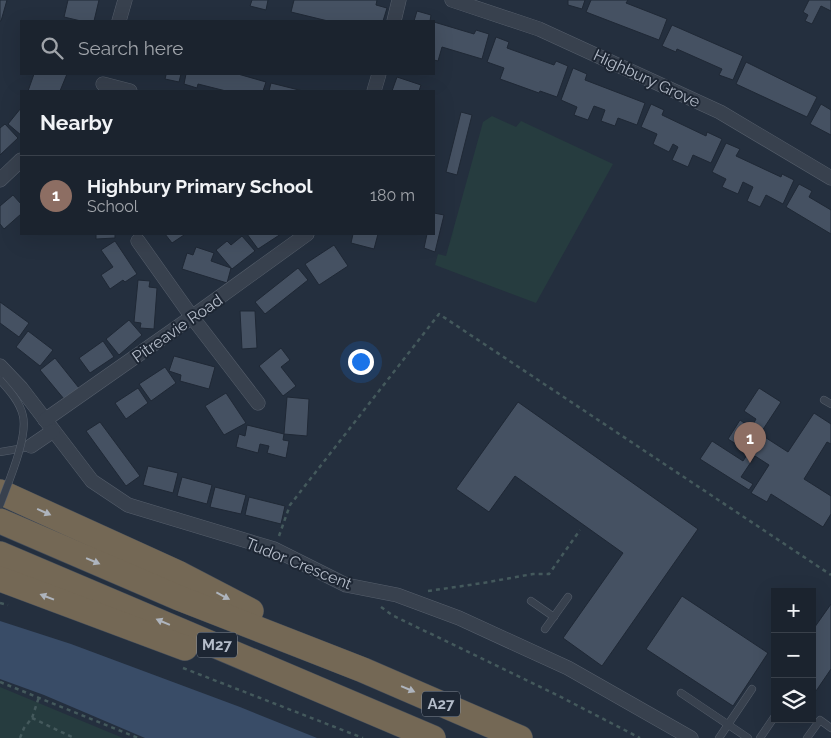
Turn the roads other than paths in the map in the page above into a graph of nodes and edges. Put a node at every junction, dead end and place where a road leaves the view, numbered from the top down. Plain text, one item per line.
1 (124, 0) edge
2 (399, 0) edge
3 (452, 0) edge
4 (119, 20) edge
5 (394, 20) edge
6 (379, 75) edge
7 (101, 83) edge
8 (126, 90) edge
9 (374, 90) edge
10 (20, 161) edge
11 (831, 178) edge
12 (0, 180) edge
13 (306, 235) edge
14 (138, 241) dead end
15 (192, 317) junction
16 (0, 366) edge
17 (0, 380) edge
18 (258, 403) dead end
19 (49, 426) junction
20 (31, 446) joint
21 (0, 452) edge
22 (0, 492) edge
23 (0, 505) edge
24 (0, 521) edge
25 (0, 554) edge
26 (0, 579) edge
27 (568, 597) dead end
28 (531, 601) dead end
29 (554, 617) junction
30 (545, 629) dead end
31 (363, 670) junction
32 (752, 689) dead end
33 (681, 693) dead end
34 (771, 722) edge
35 (728, 724) junction
36 (831, 728) edge
37 (429, 738) edge
38 (433, 738) edge
39 (520, 738) edge
40 (691, 738) edge
41 (719, 738) edge
42 (748, 738) edge
43 (760, 738) edge
44 (807, 738) edge

1 - 4 street
2 - 5 street
3 - 11 street, Highbury Grove
6 - 9 street
7 - 8 street
10 - 12 street
13 - 15 street, Pitreavie Road
14 - 15 street
15 - 18 street
15 - 19 street, Pitreavie Road
16 - 19 street, Tudor Crescent
17 - 23 lane, bridge
19 - 20 street, Pitreavie Road
19 - 40 street, Tudor Crescent
20 - 21 lane
22 -> 31 highway
24 -> 31 highway, M27
38 -> 25 highway, M27
37 -> 26 highway
27 - 29 lane
28 - 29 lane
29 - 30 lane
31 -> 39 highway, A27
32 - 35 lane
33 - 35 lane
34 - 43 lane
35 - 41 lane
35 - 42 lane
36 - 44 lane

